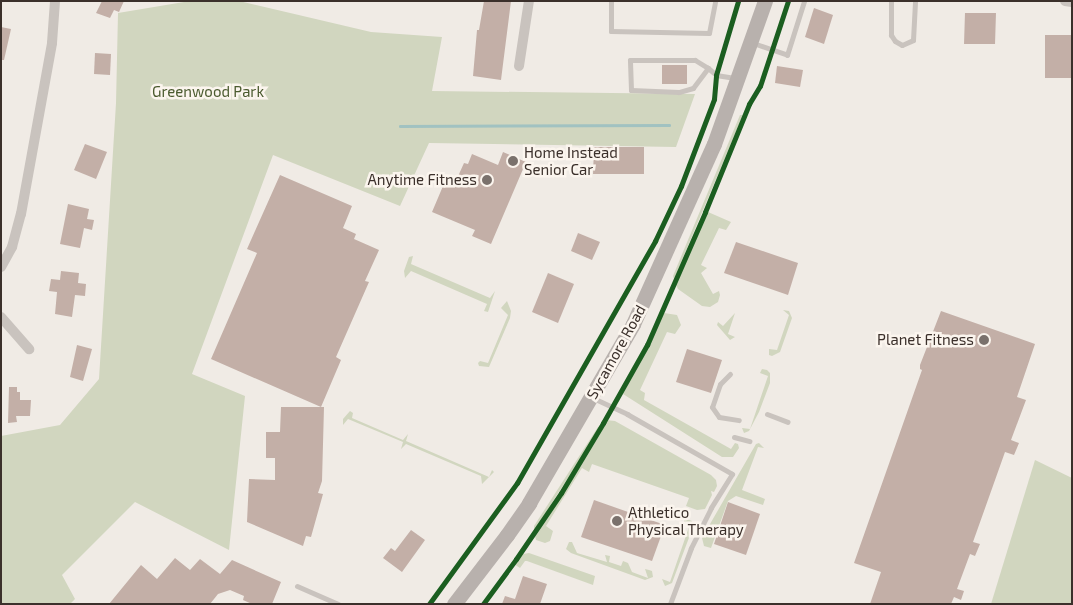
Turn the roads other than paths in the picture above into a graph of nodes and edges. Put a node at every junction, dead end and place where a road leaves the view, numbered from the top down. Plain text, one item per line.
1 (56, 1) edge
2 (529, 1) edge
3 (611, 1) edge
4 (715, 1) edge
5 (765, 1) edge
6 (804, 1) edge
7 (891, 1) edge
8 (915, 1) edge
9 (1065, 1) edge
10 (1072, 2) edge
11 (751, 43) junction
12 (519, 66) dead end
13 (708, 68) junction
14 (738, 79) junction
15 (1, 267) edge
16 (1, 316) edge
17 (28, 349) dead end
18 (730, 374) dead end
19 (592, 398) junction
20 (767, 414) dead end
21 (739, 420) dead end
22 (788, 422) dead end
23 (734, 437) dead end
24 (749, 442) dead end
25 (297, 586) dead end
26 (338, 604) edge
27 (454, 604) edge
28 (670, 604) edge

1 - 15 street
2 - 12 street
3 - 4 lane
5 - 11 main road, Sycamore Road
6 - 11 lane
7 - 8 lane
9 - 10 street
11 - 14 main road, Sycamore Road
13 - 13 lane
13 - 14 lane
14 - 19 main road, Sycamore Road
16 - 17 street
18 - 21 lane
19 - 27 main road, Sycamore Road
19 - 28 lane
20 - 22 lane
23 - 24 lane
25 - 26 lane

